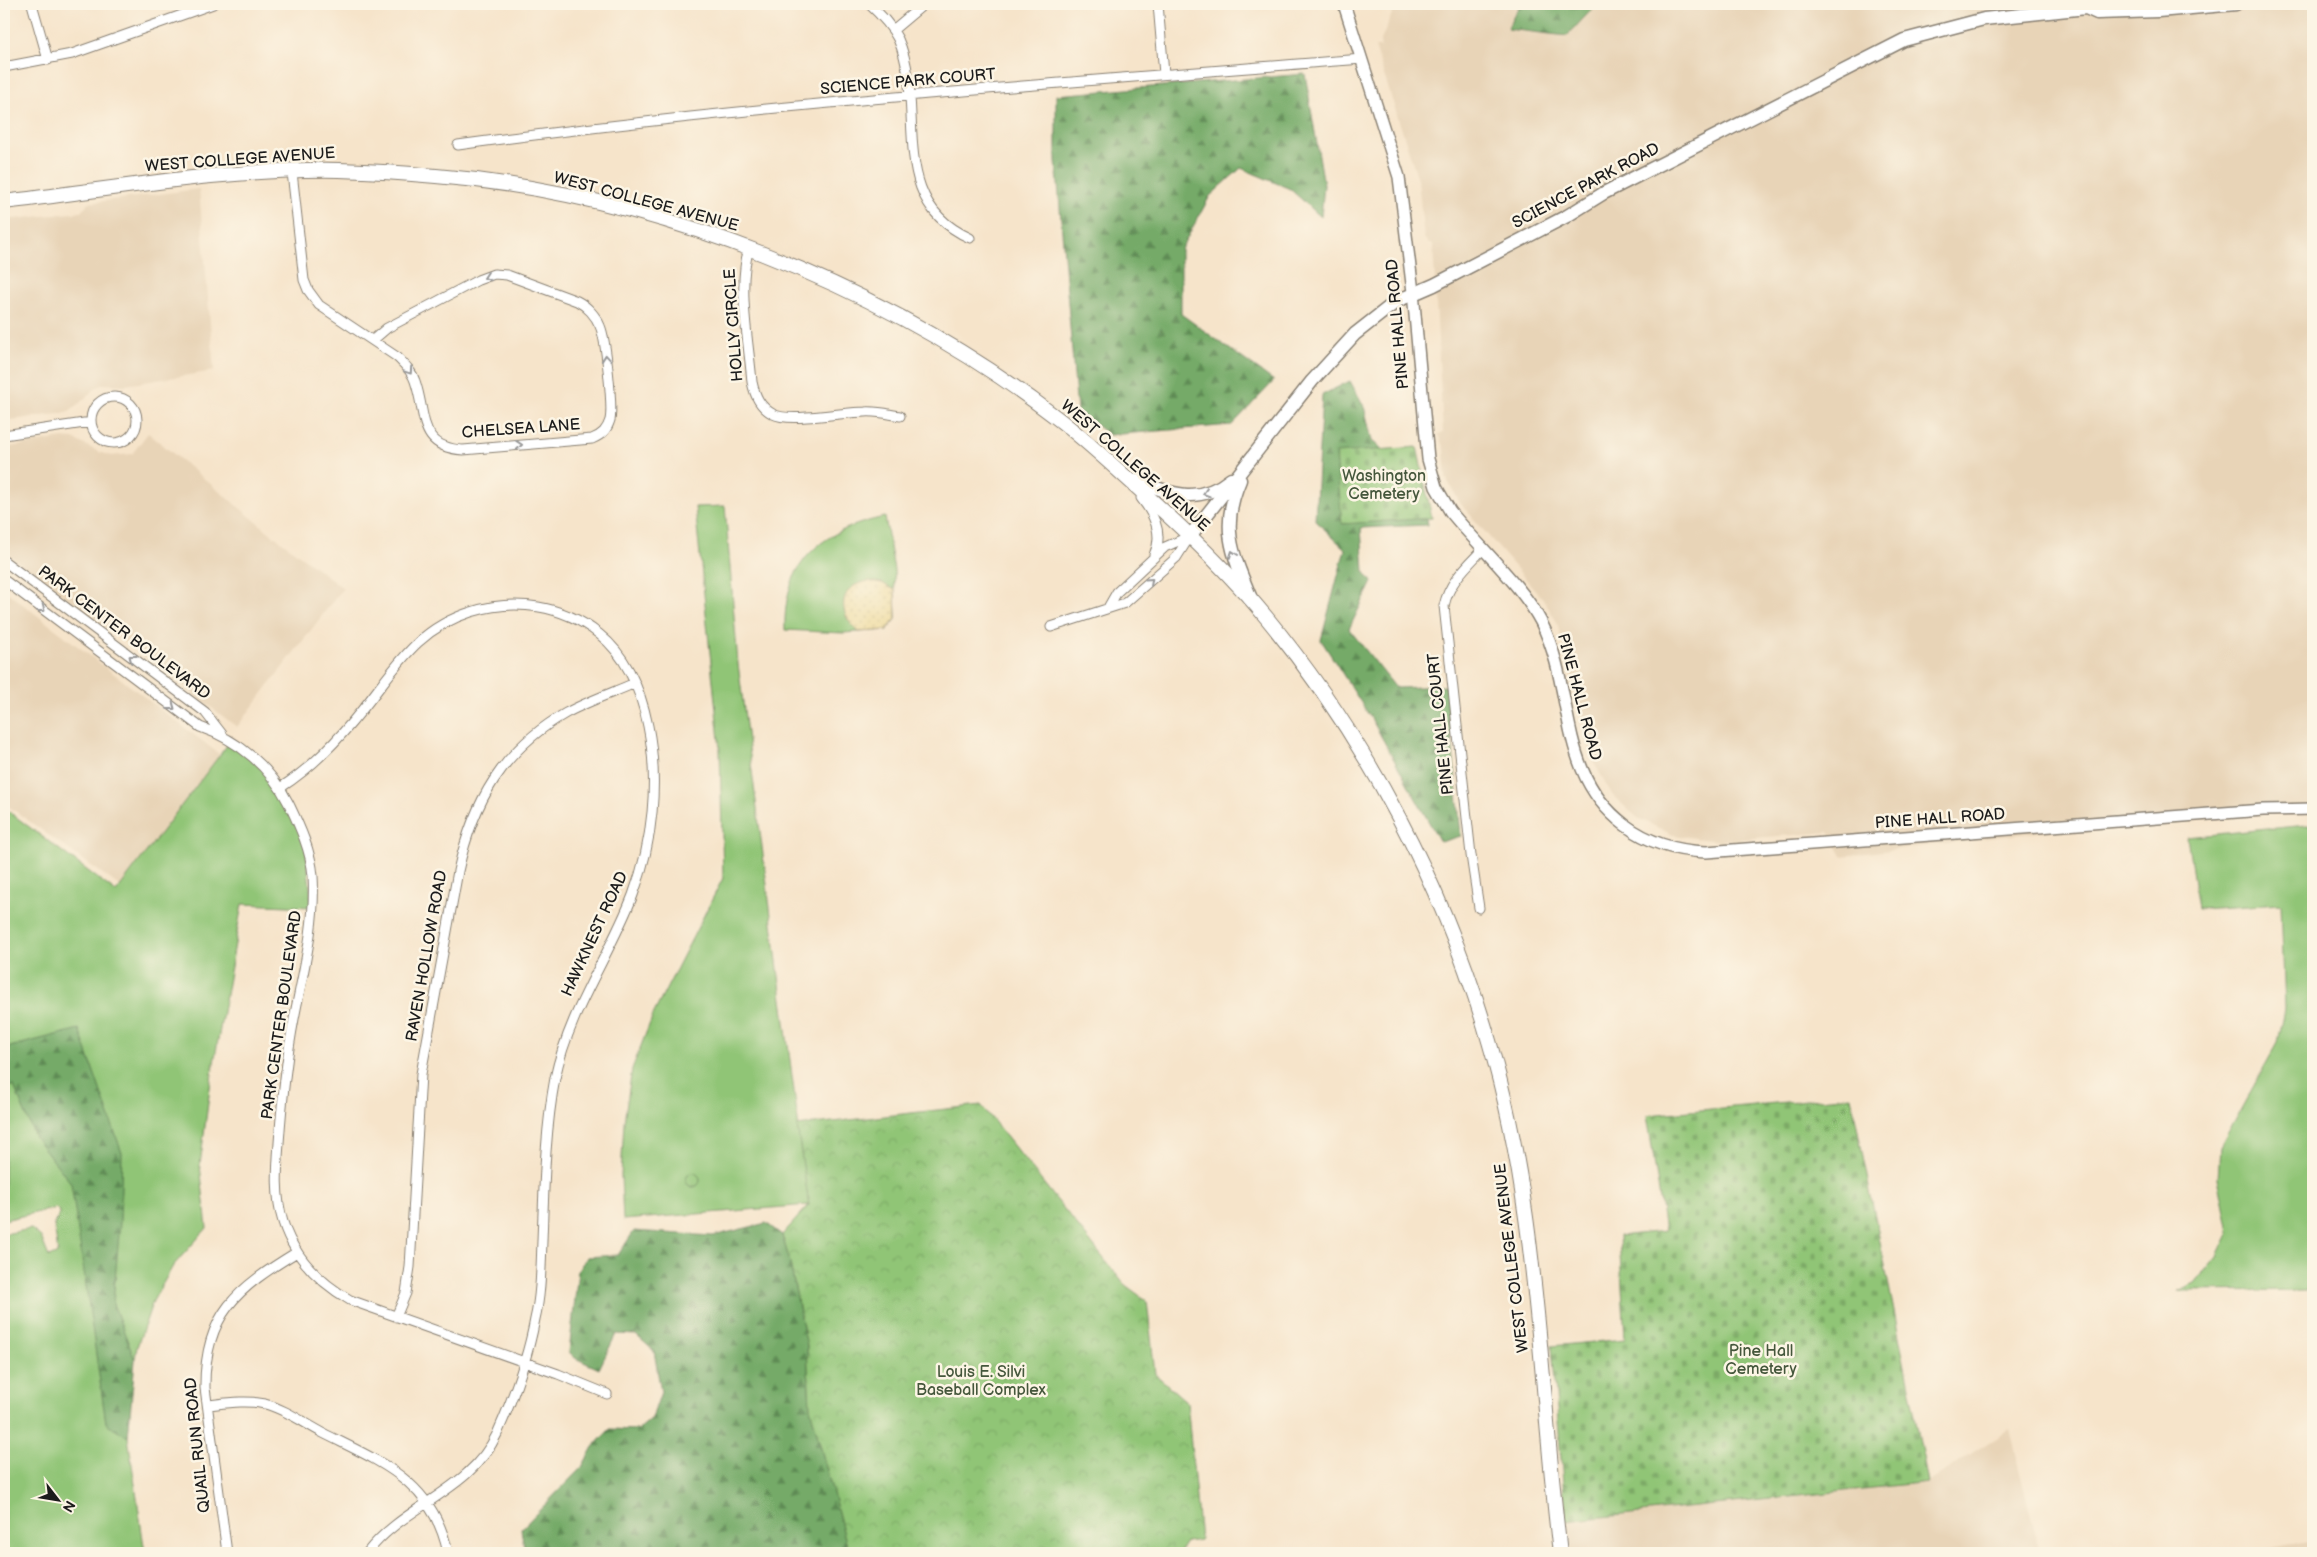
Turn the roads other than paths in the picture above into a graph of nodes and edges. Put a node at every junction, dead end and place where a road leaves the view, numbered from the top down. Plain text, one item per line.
1 (32, 4) edge
2 (213, 4) edge
3 (869, 4) edge
4 (924, 4) edge
5 (1158, 4) edge
6 (1344, 4) edge
7 (2236, 4) edge
8 (2090, 6) edge
9 (893, 30) junction
10 (1362, 59) junction
11 (48, 60) junction
12 (4, 67) edge
13 (1164, 74) junction
14 (909, 96) junction
15 (458, 145) dead end
16 (292, 172) junction
17 (4, 202) edge
18 (970, 238) dead end
19 (748, 249) junction
20 (1412, 292) junction
21 (372, 340) junction
22 (900, 416) dead end
23 (91, 422) junction
24 (4, 435) edge
25 (1246, 466) junction
26 (1126, 477) junction
27 (1190, 536) junction
28 (1483, 549) junction
29 (1151, 560) junction
30 (4, 561) edge
31 (4, 580) edge
32 (1251, 600) junction
33 (1109, 606) junction
34 (1052, 627) dead end
35 (635, 683) junction
36 (222, 734) junction
37 (280, 788) junction
38 (2313, 809) edge
39 (1479, 908) dead end
40 (297, 1252) junction
41 (396, 1317) junction
42 (523, 1363) junction
43 (607, 1394) dead end
44 (208, 1405) junction
45 (429, 1503) junction
46 (226, 1553) edge
47 (367, 1553) edge
48 (448, 1553) edge
49 (1560, 1553) edge

1 - 11 street
2 - 11 street
3 - 9 street
4 - 9 street
5 - 13 street
6 - 10 street, PINE HALL ROAD
7 - 8 main road, SCIENCE PARK ROAD
8 - 20 main road, SCIENCE PARK ROAD
9 - 14 street
10 - 13 street, SCIENCE PARK COURT
10 - 20 street, PINE HALL ROAD
11 - 12 street
13 - 14 street, SCIENCE PARK COURT
14 - 15 street, SCIENCE PARK COURT
14 - 18 street
16 - 17 main road, WEST COLLEGE AVENUE
16 - 19 main road, WEST COLLEGE AVENUE
16 - 21 street, CHELSEA LANE
19 - 22 street, HOLLY CIRCLE
19 - 26 main road, WEST COLLEGE AVENUE
20 - 25 main road, SCIENCE PARK ROAD
20 - 28 street, PINE HALL ROAD
21 -> 21 street, CHELSEA LANE
23 - 23 street
23 - 24 street
25 -> 26 main road
25 - 27 main road, SCIENCE PARK ROAD
32 -> 25 main road
26 - 27 main road, WEST COLLEGE AVENUE
26 - 29 street
27 - 29 street
27 - 32 main road, WEST COLLEGE AVENUE
33 -> 27 street
28 - 38 street, PINE HALL ROAD
28 - 39 street, PINE HALL COURT
29 - 33 street
36 -> 30 street, PARK CENTER BOULEVARD
31 -> 36 street, PARK CENTER BOULEVARD
32 - 49 main road, WEST COLLEGE AVENUE
33 - 34 street
35 - 37 street, HAWKNEST ROAD
35 - 41 street, RAVEN HOLLOW ROAD
35 - 42 street, HAWKNEST ROAD
36 - 37 street, PARK CENTER BOULEVARD
37 - 40 street, PARK CENTER BOULEVARD
40 - 41 street, PARK CENTER BOULEVARD
40 - 44 street, QUAIL RUN ROAD
41 - 42 street, PARK CENTER BOULEVARD
42 - 43 street, PARK CENTER BOULEVARD
42 - 45 street, HAWKNEST ROAD
44 - 45 street
44 - 46 street, QUAIL RUN ROAD
45 - 47 street, HAWKNEST ROAD
45 - 48 street

